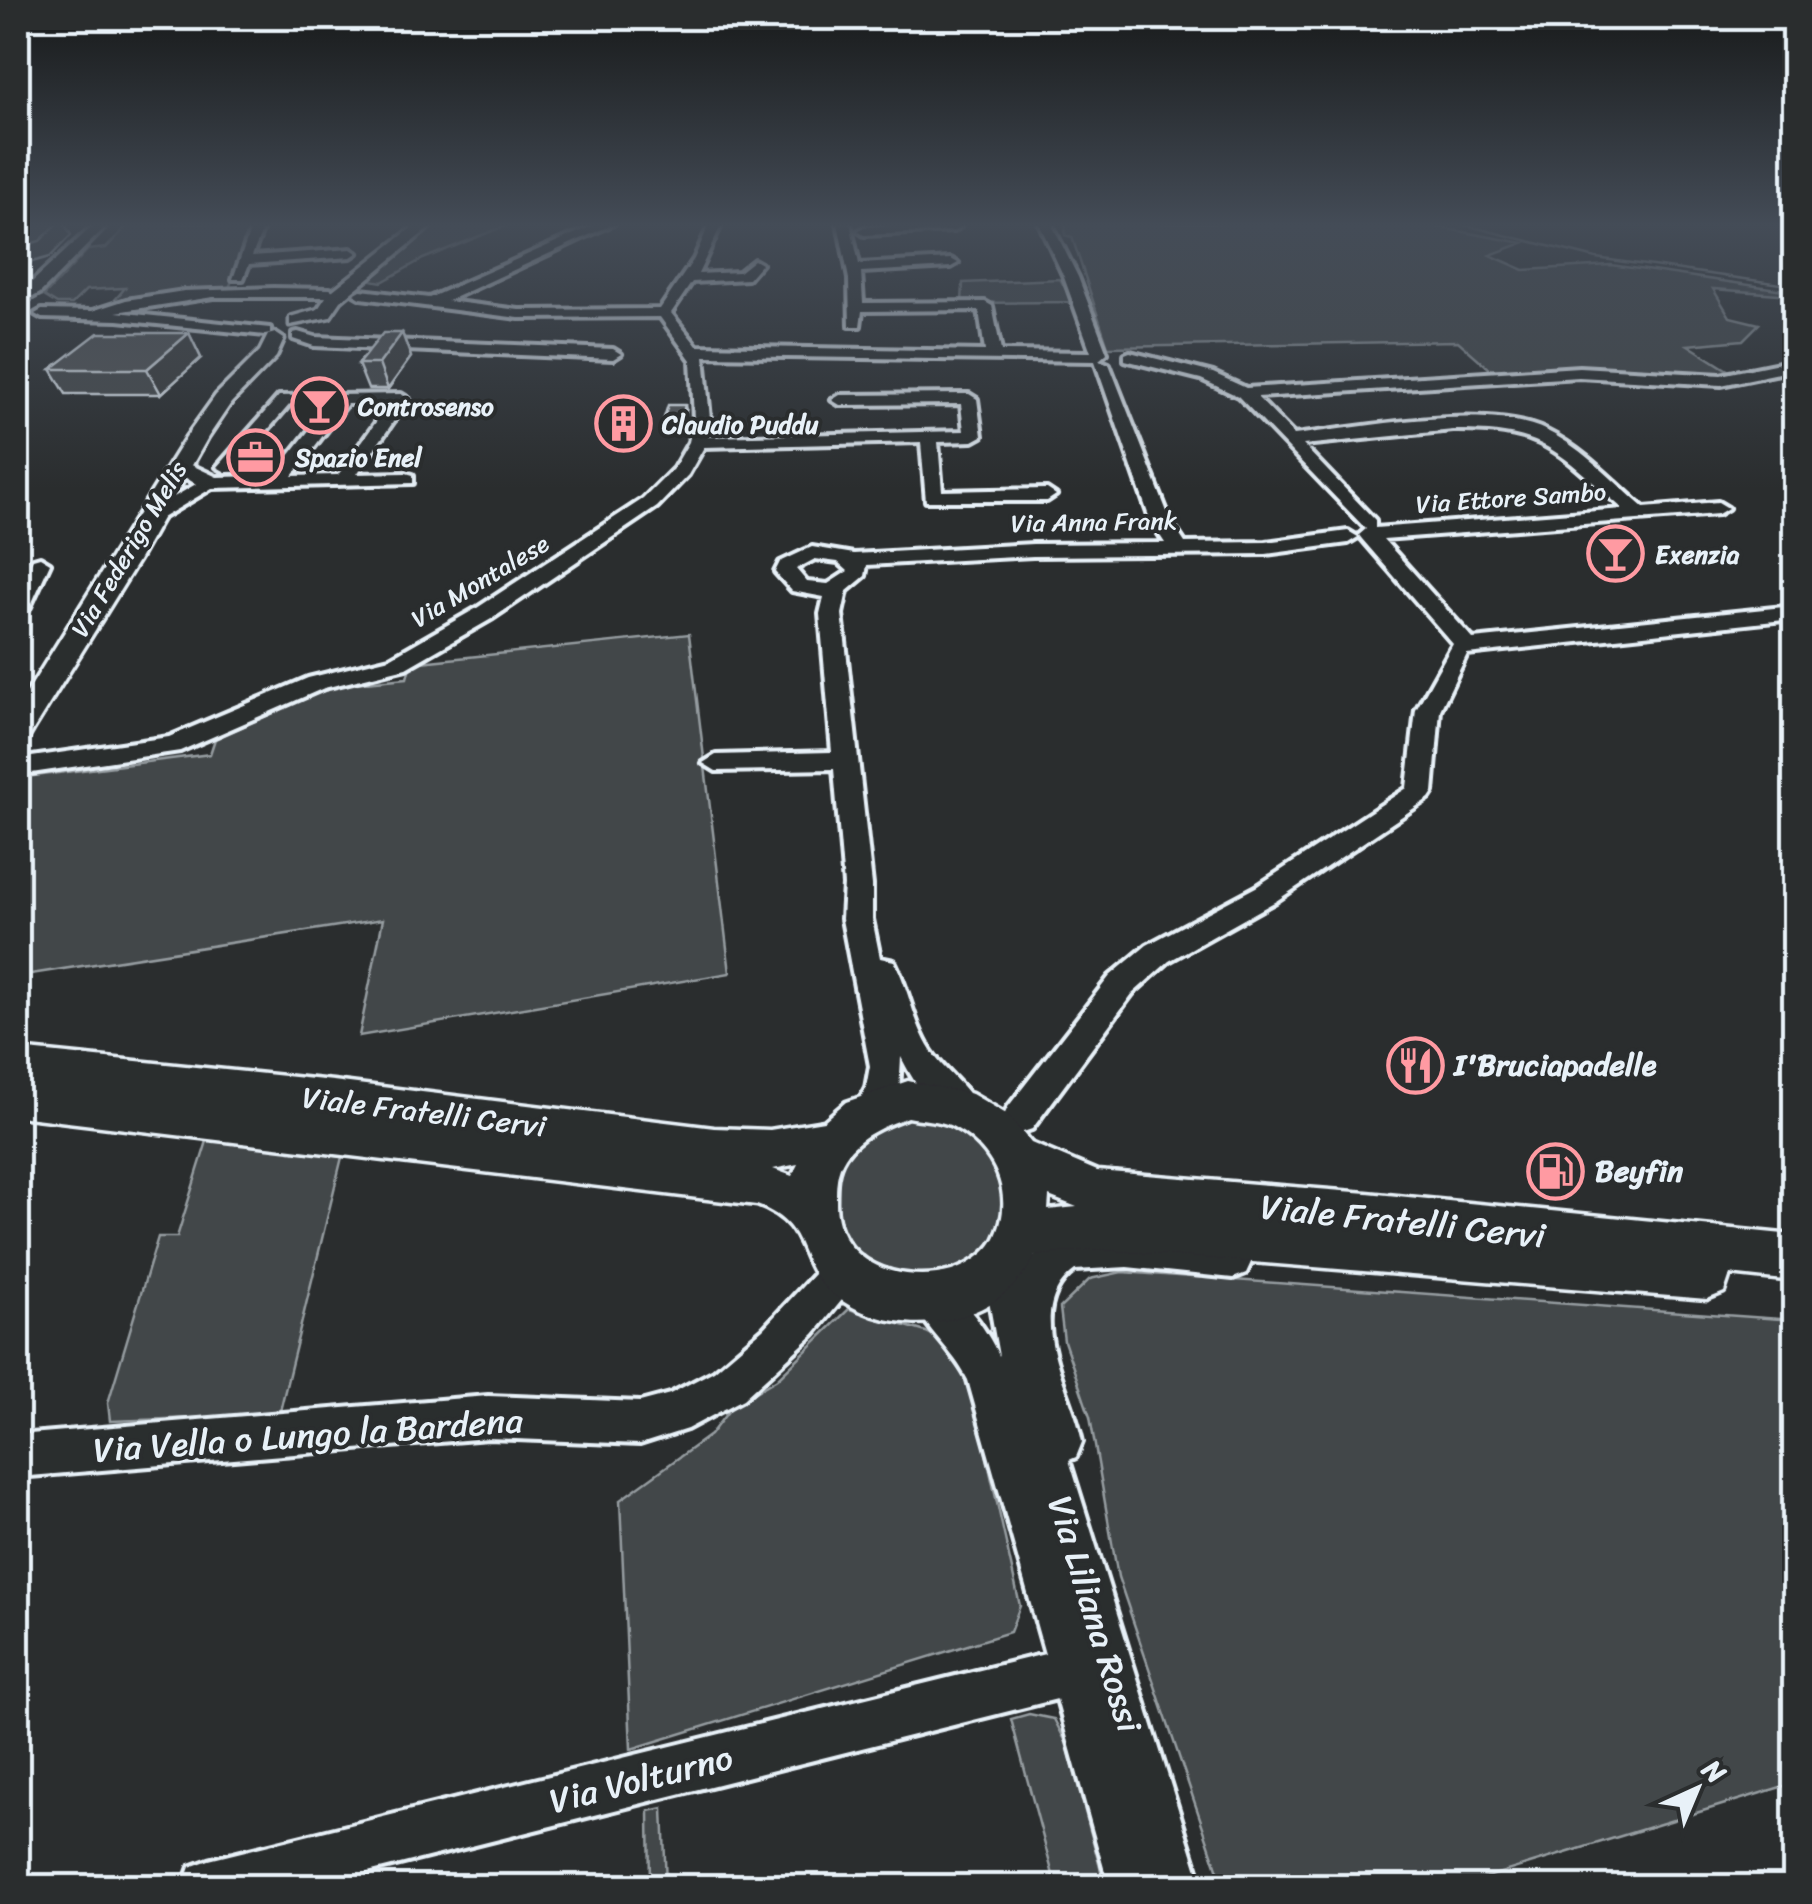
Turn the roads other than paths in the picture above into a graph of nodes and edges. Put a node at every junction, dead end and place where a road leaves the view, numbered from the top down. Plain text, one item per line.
1 (91, 312) edge
2 (98, 312) edge
3 (153, 312) edge
4 (323, 312) edge
5 (499, 312) edge
6 (856, 312) edge
7 (986, 312) edge
8 (1083, 312) edge
9 (621, 314) joint
10 (664, 314) joint
11 (118, 316) junction
12 (155, 319) junction
13 (293, 333) junction
14 (694, 351) junction
15 (856, 352) junction
16 (612, 354) dead end
17 (994, 357) junction
18 (1100, 358) junction
19 (1128, 362) junction
20 (1794, 365) edge
21 (1244, 393) junction
22 (342, 399) junction
23 (840, 400) dead end
24 (929, 438) junction
25 (698, 442) junction
26 (1290, 442) junction
27 (284, 474) junction
28 (173, 477) junction
29 (406, 479) dead end
30 (344, 480) junction
31 (208, 484) junction
32 (1047, 495) dead end
33 (1343, 496) junction
34 (1718, 508) dead end
35 (1639, 513) junction
36 (150, 517) junction
37 (1332, 522) junction
38 (1369, 534) junction
39 (1300, 542) junction
40 (1178, 548) junction
41 (40, 564) dead end
42 (855, 566) junction
43 (837, 588) junction
44 (813, 590) junction
45 (18, 609) edge
46 (1794, 612) edge
47 (830, 614) junction
48 (1467, 646) junction
49 (18, 730) edge
50 (845, 760) junction
51 (716, 764) dead end
52 (18, 766) edge
53 (858, 885) junction
54 (18, 1066) edge
55 (18, 1098) edge
56 (960, 1106) junction
57 (874, 1107) junction
58 (1019, 1138) junction
59 (830, 1140) junction
60 (810, 1212) junction
61 (1286, 1245) junction
62 (1012, 1250) junction
63 (1794, 1258) edge
64 (842, 1272) junction
65 (1794, 1282) edge
66 (932, 1300) junction
67 (998, 1350) junction
68 (18, 1456) edge
69 (1068, 1525) junction
70 (1073, 1671) junction
71 (210, 1886) edge
72 (1135, 1886) edge
73 (1176, 1886) edge

1 - 11 street
2 - 11 street
3 - 12 street
4 - 13 main road, Via Federigo Melis
5 - 9 street
6 - 15 street
7 - 17 street
8 - 18 street
9 - 10 street
10 - 14 street
11 - 12 street
12 - 13 street
13 - 16 street
13 - 28 main road, Via Federigo Melis
14 - 15 street
14 - 25 street
15 - 17 street
17 - 18 street
18 - 19 street
18 - 19 street
18 - 40 street
19 - 21 street
20 - 21 street
21 - 26 street
22 - 27 street
22 - 27 street
22 - 30 street
23 - 24 street
24 - 25 street
24 - 32 street
25 - 52 street, Via Montalese
26 - 33 street
26 - 35 street, Via Ettore Sambo
27 - 30 street
27 - 31 street
28 - 31 street
28 - 36 main road, Via Federigo Melis
29 - 30 street
31 - 36 street
33 - 37 street
33 - 38 street
34 - 35 street, Via Ettore Sambo
35 - 38 street, Via Ettore Sambo
36 - 49 main road, Via Federigo Melis
37 - 38 street
37 - 39 street, Via Anna Frank
38 - 39 street, Via Anna Frank
38 - 48 street
39 - 40 street, Via Anna Frank
40 - 42 street, Via Anna Frank
41 - 45 street
42 - 43 street
42 - 44 street
43 - 44 street
43 - 47 street
44 - 47 street
46 - 48 street
47 - 50 street
48 - 58 street
50 - 51 street
50 - 53 street
53 - 56 street
53 - 57 street
54 - 59 main road, Viale Fratelli Cervi
55 - 60 main road, Viale Fratelli Cervi
56 - 57 main road, Viale Fratelli Cervi
56 - 58 main road, Viale Fratelli Cervi
57 - 59 main road, Viale Fratelli Cervi
58 - 62 main road
58 - 63 main road, Viale Fratelli Cervi
59 - 60 main road
60 - 64 main road
61 - 62 main road, Viale Fratelli Cervi
61 - 65 main road, Viale Fratelli Cervi
61 - 69 street
62 - 66 main road, Viale Fratelli Cervi
62 - 67 street
64 - 66 main road, Viale Fratelli Cervi
64 - 68 street, Via Vella o Lungo la Bardena
66 - 67 street
67 - 69 street, Via Liliana Rossi
67 - 70 street, Via Liliana Rossi
69 - 73 street, Via Liliana Rossi
70 - 71 street, Via Volturno
70 - 72 street, Via Liliana Rossi

